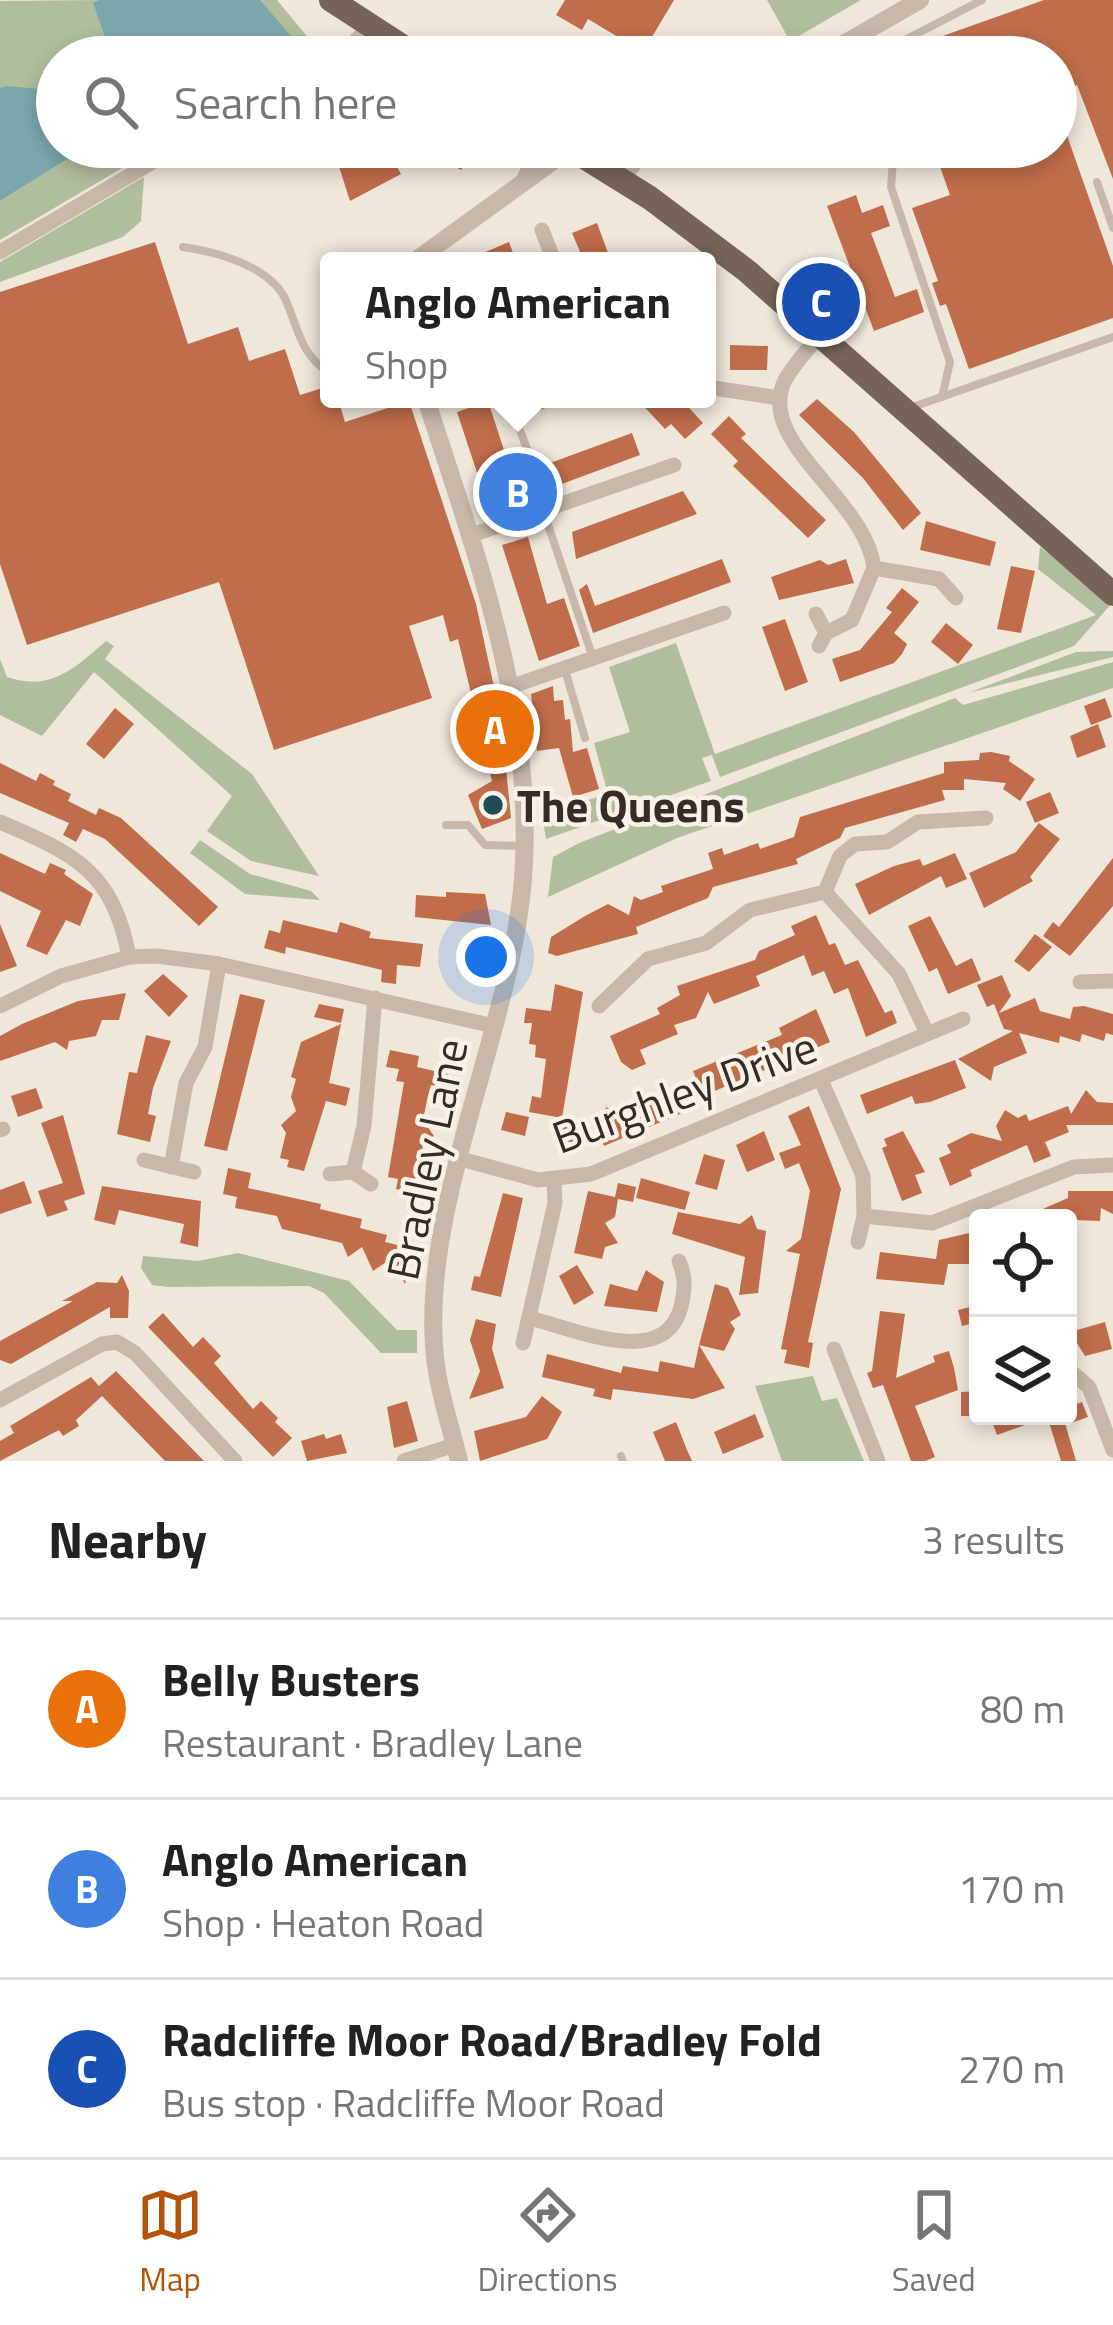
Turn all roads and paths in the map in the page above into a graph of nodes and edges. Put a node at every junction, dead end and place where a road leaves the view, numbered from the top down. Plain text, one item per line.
1 (331, 0) edge
2 (920, 0) edge
3 (982, 0) edge
4 (369, 27) junction
5 (360, 36) edge
6 (384, 36) edge
7 (857, 36) edge
8 (913, 36) edge
9 (142, 168) edge
10 (531, 168) edge
11 (545, 168) edge
12 (603, 168) edge
13 (630, 168) edge
14 (892, 168) edge
15 (621, 179) junction
16 (1097, 182) dead end
17 (522, 186) junction
18 (1113, 228) edge
19 (542, 230) dead end
20 (183, 247) dead end
21 (0, 252) edge
22 (429, 252) edge
23 (551, 252) edge
24 (820, 335) junction
25 (1113, 337) edge
26 (320, 365) edge
27 (716, 388) edge
28 (942, 397) junction
29 (779, 398) junction
30 (436, 408) edge
31 (511, 408) edge
32 (900, 411) junction
33 (674, 465) dead end
34 (547, 510) junction
35 (470, 536) junction
36 (874, 568) junction
37 (1113, 594) edge
38 (956, 598) dead end
39 (724, 613) dead end
40 (816, 614) dead end
41 (593, 658) junction
42 (564, 668) junction
43 (509, 686) junction
44 (585, 738) dead end
45 (986, 818) dead end
46 (0, 822) edge
47 (446, 825) dead end
48 (525, 847) junction
49 (825, 892) junction
50 (130, 957) junction
51 (219, 964) junction
52 (1113, 981) edge
53 (1080, 982) dead end
54 (375, 998) junction
55 (0, 1006) edge
56 (599, 1006) dead end
57 (963, 1019) dead end
58 (494, 1026) junction
59 (927, 1033) junction
60 (821, 1081) junction
61 (144, 1160) dead end
62 (461, 1160) junction
63 (1113, 1165) edge
64 (171, 1167) junction
65 (194, 1172) dead end
66 (353, 1172) junction
67 (330, 1174) dead end
68 (554, 1181) junction
69 (371, 1184) dead end
70 (864, 1216) junction
71 (858, 1242) dead end
72 (679, 1261) dead end
73 (529, 1318) junction
74 (523, 1343) dead end
75 (834, 1349) dead end
76 (1077, 1377) edge
77 (846, 1379) junction
78 (826, 1385) dead end
79 (0, 1400) edge
80 (1113, 1450) edge
81 (457, 1453) edge
82 (235, 1461) edge
83 (404, 1461) edge
84 (878, 1461) edge

1 - 4 main road
2 - 7 street
3 - 8 lane
4 - 5 street
4 - 6 main road
9 - 21 street
10 - 17 street
11 - 17 street
12 - 15 main road
13 - 15 street
14 - 28 lane
15 - 24 main road
16 - 18 lane
17 - 22 street
19 - 23 street
20 - 26 lane
24 - 29 street
24 - 32 main road
25 - 28 lane
27 - 29 street
28 - 32 lane
29 - 36 street
30 - 35 street, Bradley Lane
31 - 34 lane
32 - 37 main road
33 - 34 street
34 - 35 street
34 - 41 lane
35 - 43 street, Bradley Lane
36 - 38 street
36 - 40 street
39 - 41 street
41 - 42 street
42 - 43 street
42 - 44 lane
43 - 48 street, Bradley Lane
45 - 49 street
46 - 50 street
47 - 48 lane
48 - 58 street, Bradley Lane
49 - 56 street
49 - 59 street
50 - 51 street
50 - 55 street
51 - 54 street
51 - 64 street
52 - 53 street
54 - 58 street
54 - 66 street
57 - 59 street, Burghley Drive
58 - 62 street, Bradley Lane
59 - 60 street, Burghley Drive
60 - 68 street, Burghley Drive
60 - 70 street
61 - 64 street
62 - 68 street, Burghley Drive
62 - 81 street, Bradley Lane
63 - 70 street
64 - 65 street
66 - 67 street
66 - 69 street
68 - 73 street
70 - 71 street
72 - 73 street
73 - 74 street
75 - 77 street
76 - 80 street
77 - 78 street
77 - 84 street
79 - 82 street
81 - 83 street

